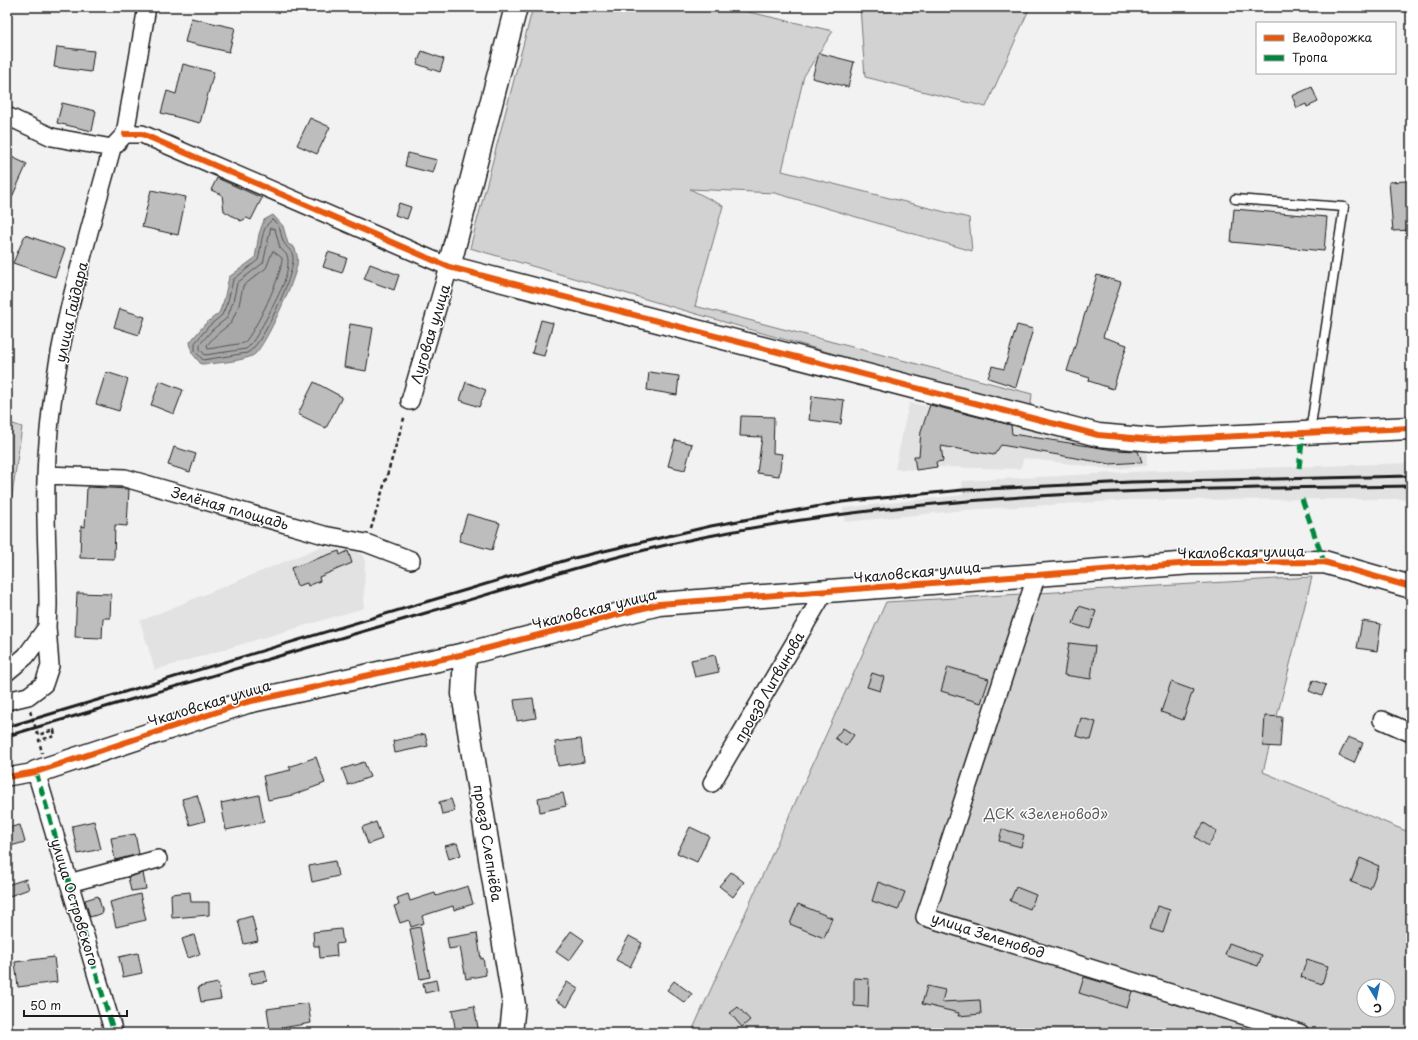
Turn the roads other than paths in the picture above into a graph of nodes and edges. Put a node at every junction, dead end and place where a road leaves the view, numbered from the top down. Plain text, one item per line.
1 (147, 7) edge
2 (516, 7) edge
3 (7, 116) edge
4 (125, 134) junction
5 (112, 148) junction
6 (1235, 199) dead end
7 (449, 267) junction
8 (410, 401) road end
9 (1411, 428) edge
10 (1310, 433) junction
11 (46, 475) junction
12 (411, 560) dead end
13 (1037, 574) junction
14 (1411, 587) edge
15 (825, 591) junction
16 (47, 627) junction
17 (464, 654) junction
18 (7, 672) edge
19 (7, 701) edge
20 (1382, 720) dead end
21 (1411, 733) edge
22 (36, 772) junction
23 (7, 777) edge
24 (712, 783) dead end
25 (158, 858) dead end
26 (70, 883) junction
27 (114, 1033) edge
28 (511, 1033) edge
29 (1300, 1033) edge

1 - 4 street
2 - 7 street, Луговая улица
3 - 5 street
4 - 5 street, улица Гайдара
4 - 7 street
5 - 11 street, улица Гайдара
6 - 10 lane
7 - 8 street, Луговая улица
7 - 10 street
9 - 10 street
11 - 12 street, Зелёная площадь
11 - 16 street, улица Гайдара
13 - 14 street, Чкаловская улица
13 - 15 street, Чкаловская улица
13 - 29 street, улица Зеленовод
15 - 17 street, Чкаловская улица
15 - 24 street, проезд Литвинова
16 - 18 street
16 - 19 street, улица Гайдара
17 - 22 street, Чкаловская улица
17 - 28 street, проезд Слепнёва
20 - 21 street
22 - 23 street, Чкаловская улица
22 - 26 street, улица Островского
25 - 26 street
26 - 27 street, улица Островского

